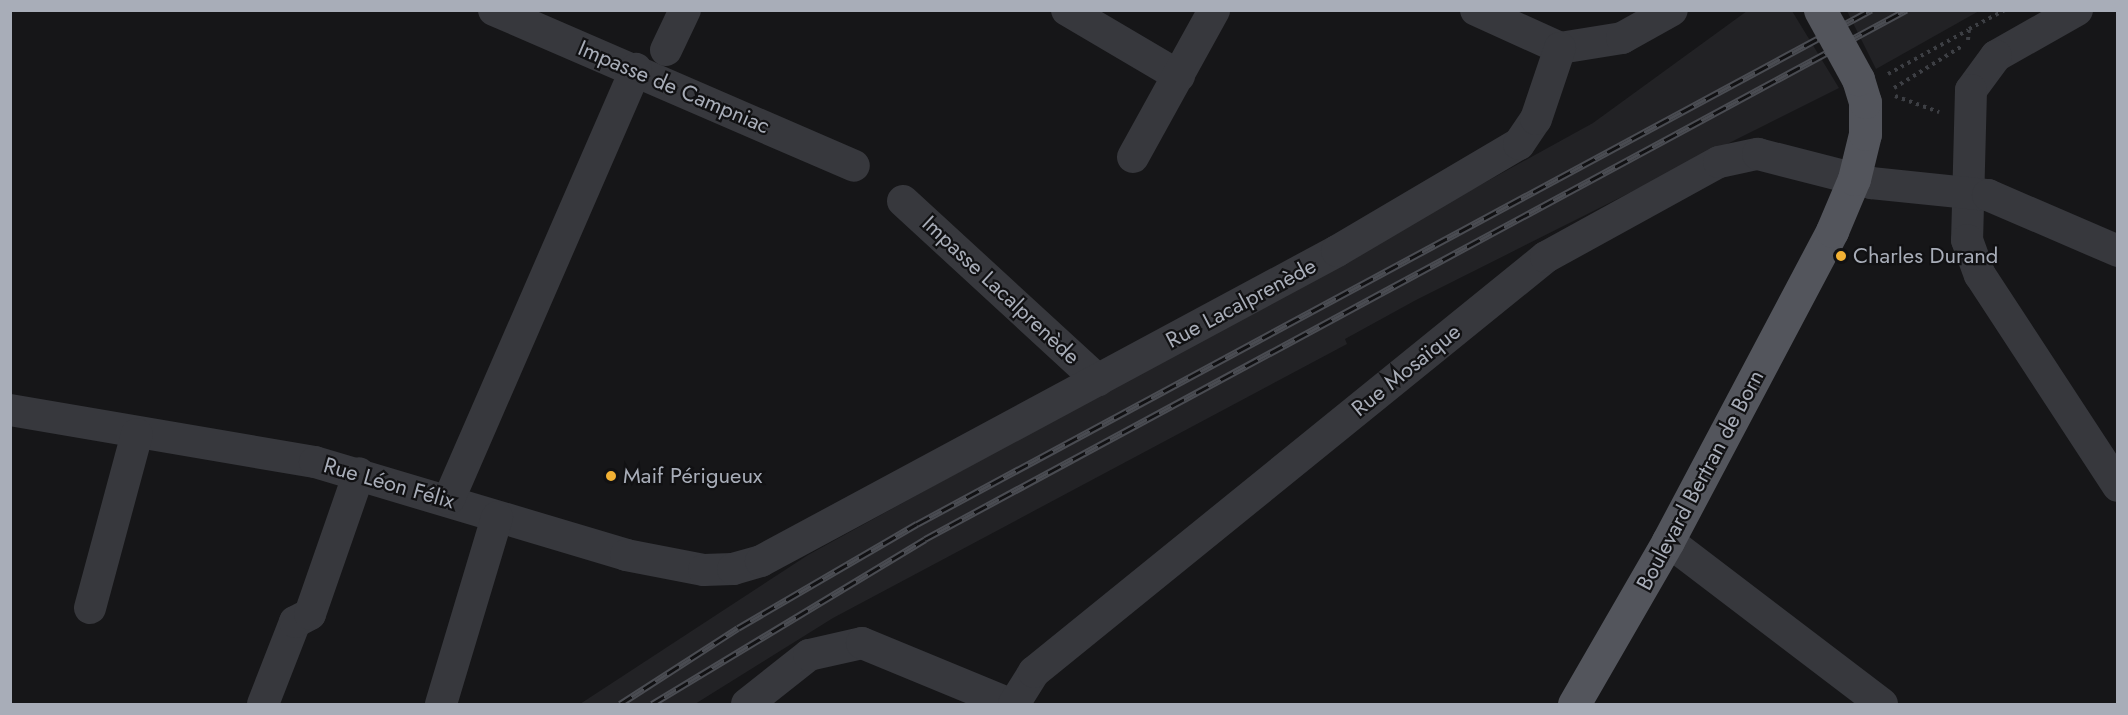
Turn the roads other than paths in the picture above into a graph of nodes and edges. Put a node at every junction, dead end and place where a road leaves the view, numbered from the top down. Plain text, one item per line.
1 (494, 10) edge
2 (685, 10) edge
3 (1067, 10) edge
4 (1214, 10) edge
5 (1476, 10) edge
6 (1672, 10) edge
7 (1820, 10) edge
8 (2077, 10) edge
9 (1560, 48) junction
10 (666, 50) dead end
11 (636, 69) junction
12 (1179, 76) junction
13 (1133, 157) dead end
14 (854, 166) dead end
15 (1854, 179) junction
16 (1966, 191) junction
17 (903, 201) dead end
18 (2118, 251) edge
19 (1098, 380) junction
20 (10, 410) edge
21 (137, 434) junction
22 (359, 473) junction
23 (2118, 486) edge
24 (449, 499) junction
25 (497, 517) junction
26 (1668, 541) junction
27 (761, 561) joint
28 (90, 608) dead end
29 (263, 705) edge
30 (441, 705) edge
31 (747, 705) edge
32 (1012, 705) edge
33 (1574, 705) edge
34 (1882, 705) edge

1 - 11 street, Impasse de Campniac
2 - 10 street, Impasse de Campniac
3 - 12 street
4 - 12 street
5 - 9 street
6 - 9 street
7 - 15 main road, Boulevard Bertran de Born, bridge
8 - 16 street
9 - 19 street, Rue Lacalprenède
11 - 14 street, Impasse de Campniac
11 - 24 street
12 - 13 street
15 - 16 street, Rue Mosaïque
15 - 26 main road, Boulevard Bertran de Born
15 - 32 street, Rue Mosaïque
16 - 18 street, Rue Mosaïque
16 - 23 street
17 - 19 street, Impasse Lacalprenède
19 - 27 street, Rue Lacalprenède
20 - 21 street, Rue Léon Félix
21 - 22 street, Rue Léon Félix
21 - 28 street
22 - 24 street, Rue Léon Félix
22 - 29 street
24 - 25 street, Rue Léon Félix
25 - 27 street, Rue Léon Félix
25 - 30 street
26 - 33 main road, Boulevard Bertran de Born
26 - 34 street
31 - 32 street

